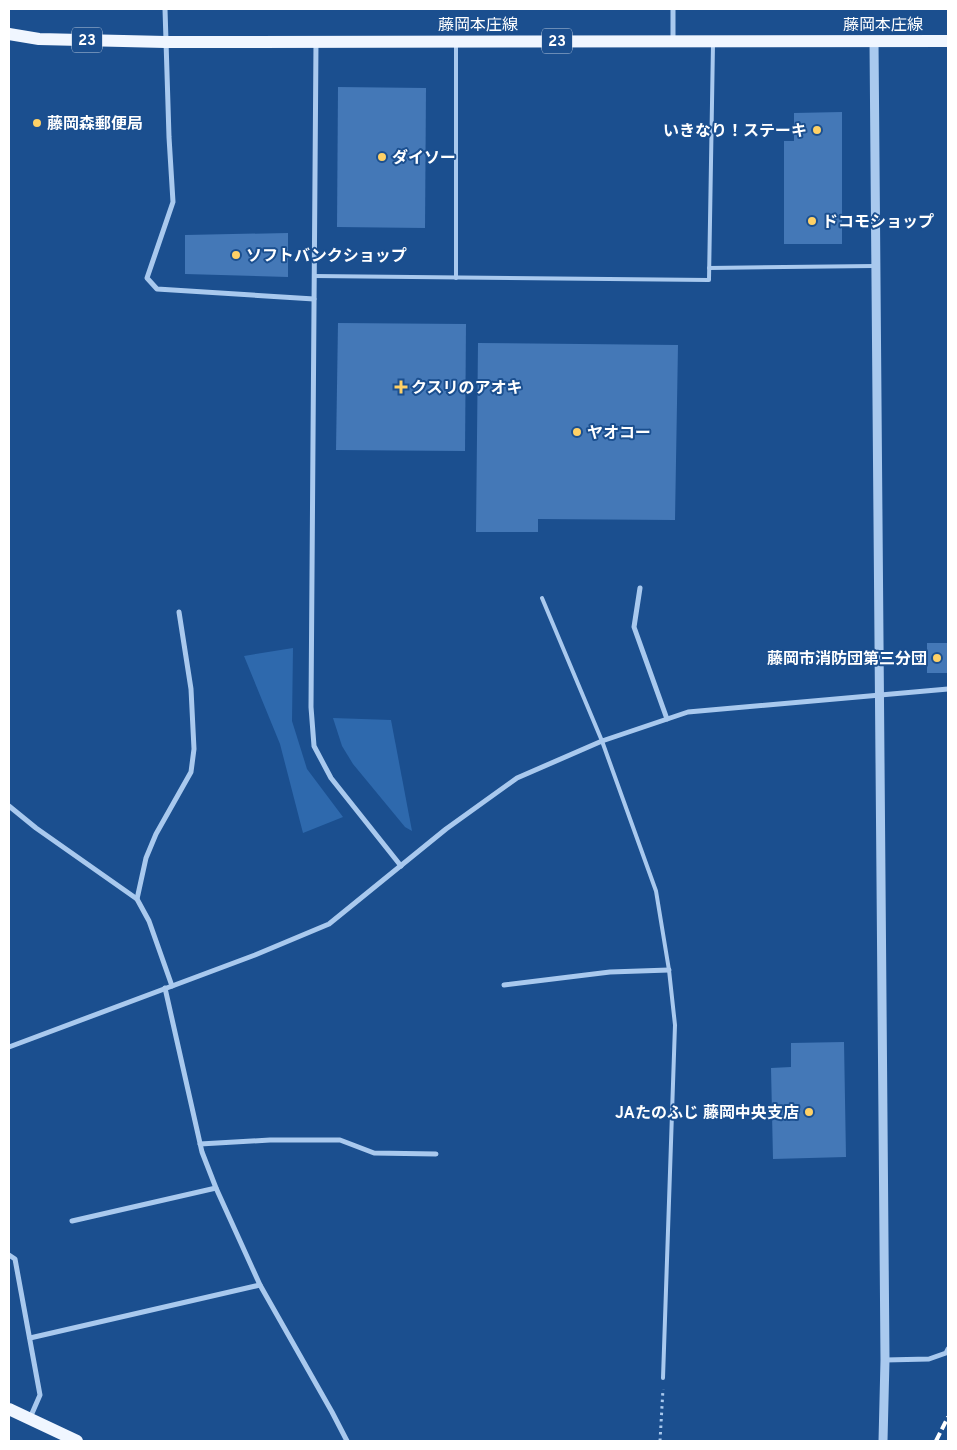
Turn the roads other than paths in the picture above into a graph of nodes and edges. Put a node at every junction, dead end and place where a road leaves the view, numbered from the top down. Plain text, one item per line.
1 (165, 9) edge
2 (673, 9) edge
3 (9, 34) edge
4 (456, 40) junction
5 (948, 40) edge
6 (316, 41) junction
7 (673, 41) junction
8 (713, 41) junction
9 (874, 41) junction
10 (165, 42) junction
11 (876, 266) junction
12 (709, 268) junction
13 (314, 276) junction
14 (456, 278) junction
15 (314, 299) junction
16 (640, 588) dead end
17 (542, 598) dead end
18 (179, 612) dead end
19 (948, 689) edge
20 (879, 696) junction
21 (667, 719) junction
22 (602, 741) junction
23 (9, 806) edge
24 (401, 866) junction
25 (137, 899) junction
26 (669, 970) junction
27 (504, 985) dead end
28 (172, 986) junction
29 (165, 988) junction
30 (9, 1047) edge
31 (200, 1144) junction
32 (436, 1154) dead end
33 (216, 1188) junction
34 (72, 1222) dead end
35 (9, 1255) edge
36 (260, 1285) junction
37 (30, 1338) junction
38 (948, 1349) edge
39 (885, 1360) junction
40 (663, 1378) road end
41 (9, 1409) edge
42 (30, 1419) junction
43 (77, 1441) edge
44 (347, 1441) edge
45 (883, 1441) edge

1 - 10 street
2 - 7 street
3 - 10 main road, 藤岡本庄線 / 23
4 - 6 main road, 藤岡本庄線 / 23
4 - 7 main road, 藤岡本庄線 / 23
4 - 14 lane
5 - 9 main road, 藤岡本庄線 / 23
6 - 10 main road, 藤岡本庄線 / 23
6 - 13 street
7 - 8 main road, 藤岡本庄線 / 23
8 - 9 main road, 藤岡本庄線 / 23
8 - 12 lane
9 - 11 street
10 - 15 street
11 - 12 lane
11 - 20 street
12 - 14 lane
13 - 14 lane
13 - 15 street
15 - 24 street
16 - 21 street
17 - 22 lane
18 - 25 street
19 - 20 street
20 - 21 street
20 - 39 street
21 - 22 street
22 - 24 street
22 - 26 lane
23 - 25 street
24 - 28 street
25 - 28 street
26 - 27 street
26 - 40 lane
28 - 29 street
29 - 30 street
29 - 31 street
31 - 32 street
31 - 33 street
33 - 34 street
33 - 36 street
35 - 37 street
36 - 37 street
36 - 44 street
37 - 42 street
38 - 39 street
39 - 45 street
41 - 42 main road
42 - 43 main road

